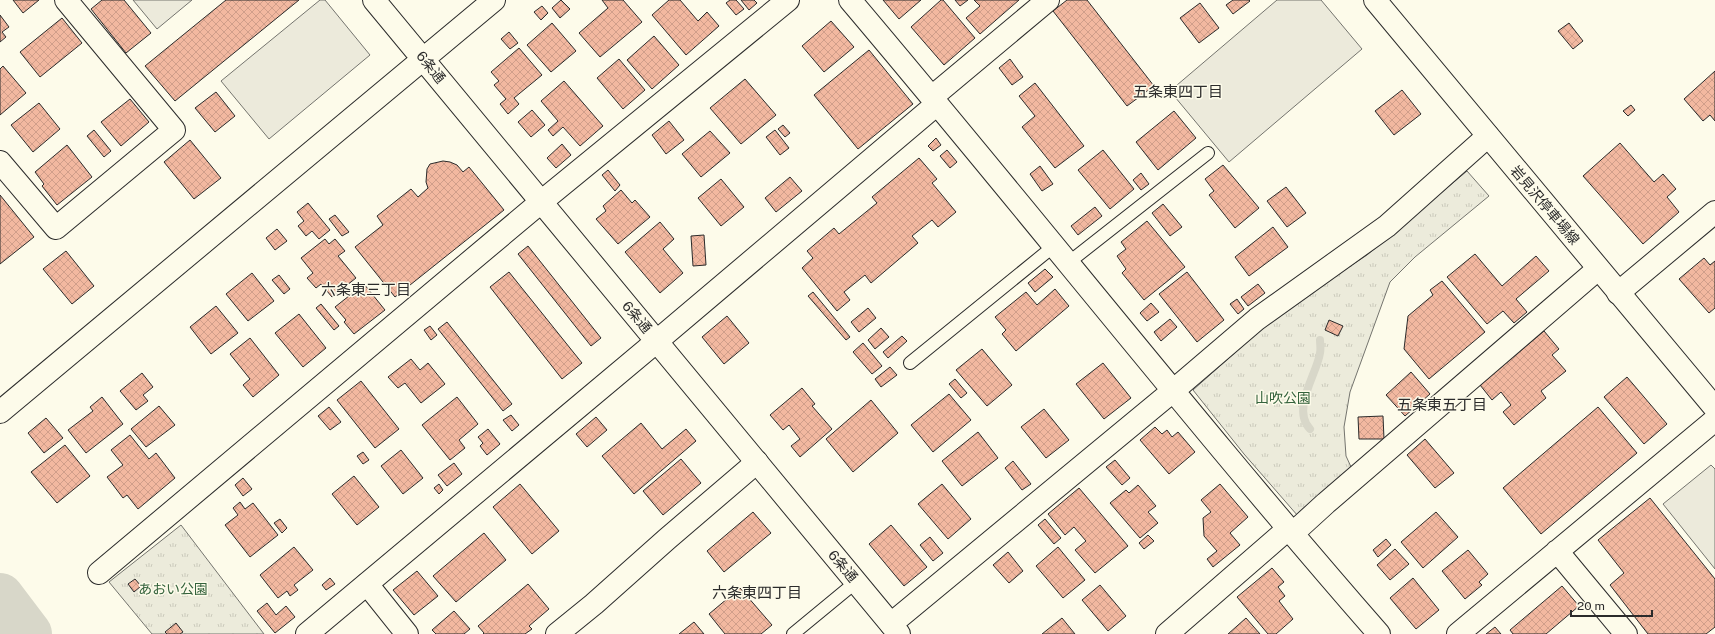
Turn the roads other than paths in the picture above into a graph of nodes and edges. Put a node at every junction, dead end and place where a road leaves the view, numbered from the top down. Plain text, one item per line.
1 (66, 0) edge
2 (374, 0) edge
3 (494, 0) edge
4 (788, 0) edge
5 (850, 0) edge
6 (1048, 0) edge
7 (1375, 0) edge
8 (424, 58) junction
9 (934, 100) junction
10 (1488, 136) junction
11 (1208, 153) dead end
12 (0, 162) edge
13 (541, 202) junction
14 (1715, 212) edge
15 (1054, 246) junction
16 (1068, 262) junction
17 (1598, 269) junction
18 (1618, 293) junction
19 (657, 341) junction
20 (910, 363) dead end
21 (1174, 390) junction
22 (1715, 408) edge
23 (0, 412) edge
24 (1715, 420) edge
25 (758, 462) junction
26 (1290, 532) junction
27 (1557, 551) junction
28 (99, 572) dead end
29 (856, 582) junction
30 (367, 584) junction
31 (895, 629) edge
32 (307, 634) edge
33 (407, 634) edge
34 (557, 634) edge
35 (793, 634) edge
36 (1166, 634) edge
37 (1380, 634) edge
38 (1458, 634) edge
39 (1626, 634) edge

1 - 12 street
2 - 8 street, 6条通
3 - 8 street
4 - 13 street
5 - 9 street
6 - 9 street
7 - 10 street, 岩見沢停車場線
8 - 13 street, 6条通
8 - 23 street
9 - 15 street
9 - 19 street
10 - 17 street, 岩見沢停車場線
10 - 21 street
11 - 16 lane
13 - 19 street, 6条通
13 - 28 street
14 - 18 street
15 - 16 street
15 - 20 lane
16 - 21 street
17 - 18 street, 岩見沢停車場線
17 - 26 street
18 - 22 street, 岩見沢停車場線
19 - 25 street, 6条通
19 - 30 street
21 - 26 street
21 - 31 street
24 - 27 street
25 - 29 street, 6条通
25 - 34 street
26 - 36 street
26 - 37 street
27 - 38 street
27 - 39 street
29 - 31 street, 6条通
29 - 35 lane
30 - 32 street
30 - 33 street

